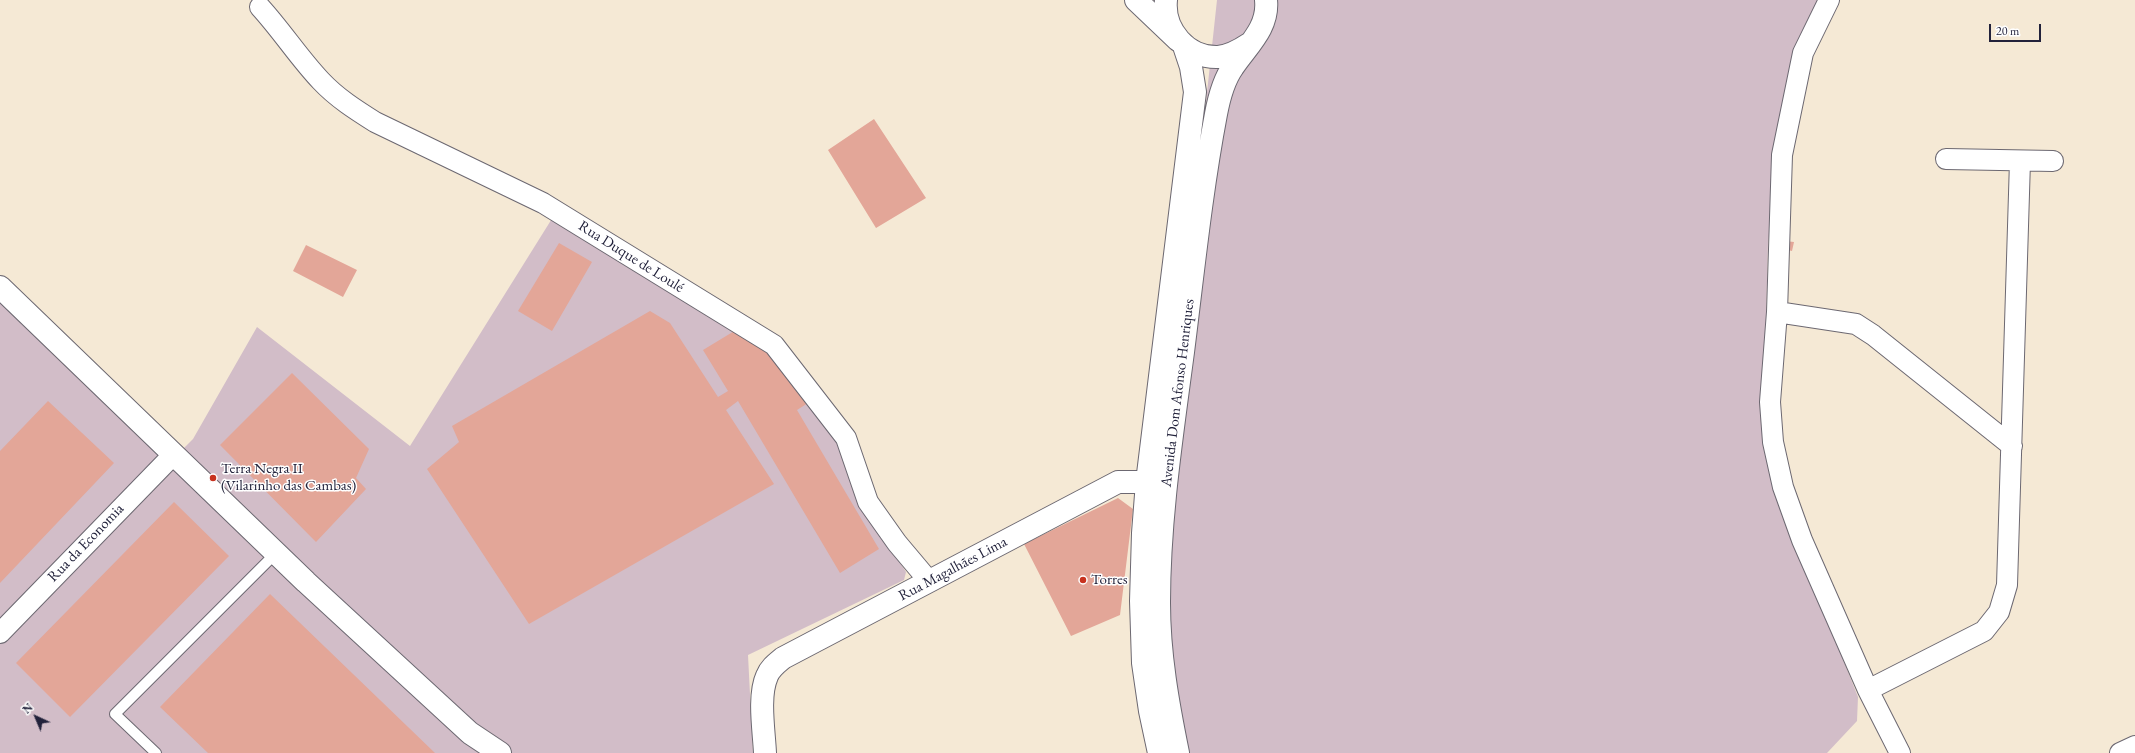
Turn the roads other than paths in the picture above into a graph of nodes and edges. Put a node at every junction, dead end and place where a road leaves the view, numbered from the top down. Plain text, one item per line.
1 (1136, 0) edge
2 (1166, 0) edge
3 (1829, 0) edge
4 (1268, 3) edge
5 (260, 7) dead end
6 (1181, 43) junction
7 (1250, 43) junction
8 (1946, 160) dead end
9 (2020, 161) junction
10 (2053, 161) dead end
11 (0, 287) edge
12 (1777, 312) junction
13 (2012, 446) junction
14 (174, 454) junction
15 (1147, 482) junction
16 (276, 553) junction
17 (929, 581) junction
18 (0, 633) edge
19 (1868, 690) junction
20 (2135, 746) edge
21 (156, 753) edge
22 (500, 753) edge
23 (765, 753) edge
24 (1159, 753) edge
25 (1178, 753) edge
26 (1900, 753) edge
27 (2120, 753) edge

1 - 6 main road
2 - 6 main road, Avenida Dom Afonso Henriques
3 - 12 street
4 - 7 main road, Avenida Dom Afonso Henriques
5 - 17 street, Rua Duque de Loulé
6 - 7 main road, Avenida Dom Afonso Henriques
6 - 15 main road, Avenida Dom Afonso Henriques
7 - 25 main road, Avenida Dom Afonso Henriques
8 - 9 street
9 - 10 street
9 - 13 street
11 - 14 main road
12 - 13 street
12 - 19 street
13 - 19 street
14 - 16 main road
14 - 18 street, Rua da Economia
15 - 17 main road, Rua Magalhães Lima
15 - 24 main road, Avenida Dom Afonso Henriques
16 - 21 lane
16 - 22 main road
17 - 23 main road, Rua Magalhães Lima
19 - 26 street
20 - 27 street

